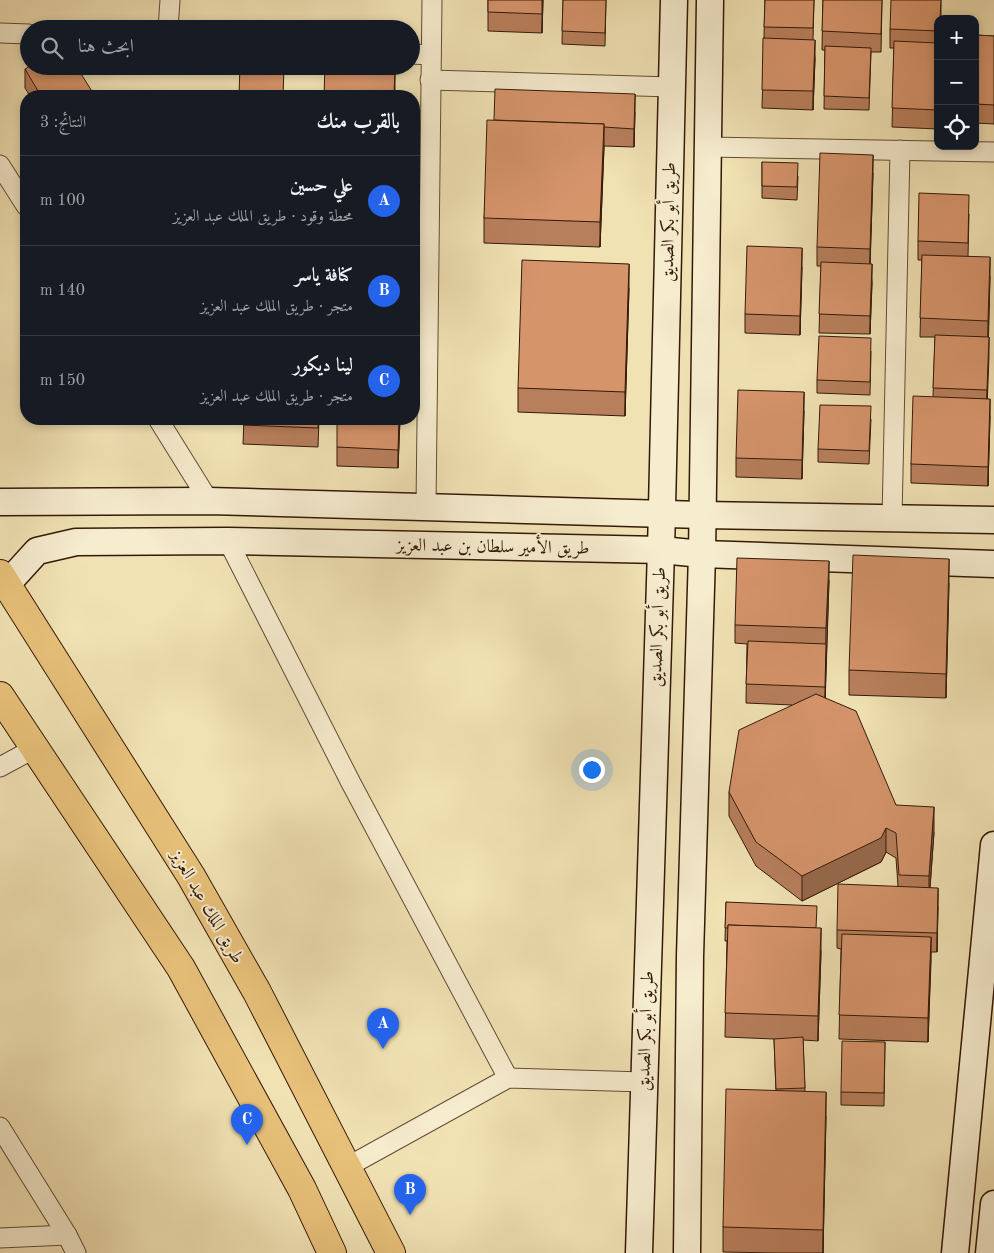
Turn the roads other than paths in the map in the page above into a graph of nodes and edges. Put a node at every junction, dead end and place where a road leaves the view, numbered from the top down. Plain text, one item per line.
1 (170, 0) edge
2 (432, 0) edge
3 (674, 0) edge
4 (710, 0) edge
5 (169, 20) edge
6 (0, 33) edge
7 (20, 34) edge
8 (420, 55) edge
9 (431, 56) junction
10 (430, 80) junction
11 (672, 87) junction
12 (707, 146) junction
13 (900, 150) junction
14 (994, 152) edge
15 (0, 165) edge
16 (20, 197) edge
17 (421, 274) edge
18 (162, 425) edge
19 (209, 501) junction
20 (0, 502) edge
21 (426, 507) junction
22 (661, 514) junction
23 (702, 515) junction
24 (892, 519) junction
25 (994, 520) edge
26 (228, 541) junction
27 (661, 550) junction
28 (702, 554) junction
29 (994, 564) edge
30 (4, 579) edge
31 (0, 696) edge
32 (35, 748) junction
33 (0, 767) edge
34 (994, 845) edge
35 (508, 1078) junction
36 (644, 1082) junction
37 (0, 1127) edge
38 (347, 1167) junction
39 (994, 1204) edge
40 (67, 1235) junction
41 (0, 1238) edge
42 (328, 1252) edge
43 (76, 1253) edge
44 (391, 1253) edge
45 (639, 1253) edge
46 (687, 1253) edge
47 (955, 1253) edge
48 (989, 1253) edge

1 - 5 street
2 - 9 street
3 - 11 main road, طريق أبو بكر الصديق
4 - 12 main road, طريق أبو بكر الصديق
6 - 7 street
8 - 9 street
9 - 10 street
10 - 11 street
10 - 17 street
11 - 22 main road, طريق أبو بكر الصديق
12 - 13 street
12 - 23 main road, طريق أبو بكر الصديق
13 - 14 street
13 - 24 street
15 - 16 street
17 - 21 street
18 - 19 street
19 - 20 main road, طريق الأمير سلطان بن عبد العزيز
19 - 21 main road, طريق الأمير سلطان بن عبد العزيز
21 - 22 main road, طريق الأمير سلطان بن عبد العزيز
22 - 23 main road, طريق الأمير سلطان بن عبد العزيز
22 - 27 main road, طريق أبو بكر الصديق
23 - 24 main road, طريق الأمير سلطان بن عبد العزيز
23 - 28 main road, طريق أبو بكر الصديق
24 - 25 main road, طريق الأمير سلطان بن عبد العزيز
26 - 27 main road, طريق الأمير سلطان بن عبد العزيز
26 - 30 main road, طريق الأمير سلطان بن عبد العزيز
26 - 35 street
27 - 28 main road, طريق الأمير سلطان بن عبد العزيز
27 - 36 main road, طريق أبو بكر الصديق
28 - 29 main road, طريق الأمير سلطان بن عبد العزيز
28 - 46 main road, طريق أبو بكر الصديق
30 - 38 highway, طريق الملك عبد العزيز
31 - 32 highway
32 - 33 street
32 - 42 highway
34 - 47 main road
35 - 36 street
35 - 38 street
36 - 45 main road, طريق أبو بكر الصديق
37 - 40 street
38 - 44 highway, طريق الملك عبد العزيز
39 - 48 main road
40 - 41 street
40 - 43 street

